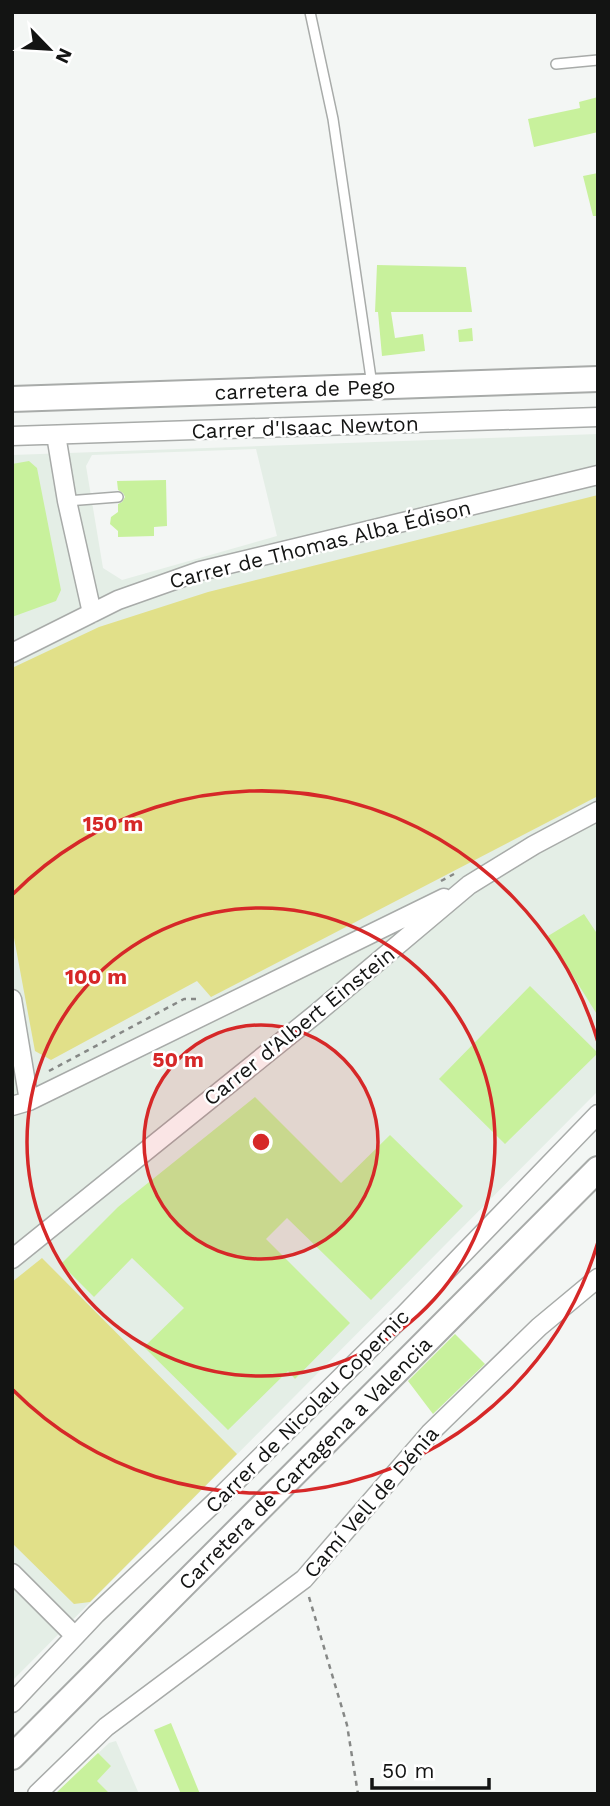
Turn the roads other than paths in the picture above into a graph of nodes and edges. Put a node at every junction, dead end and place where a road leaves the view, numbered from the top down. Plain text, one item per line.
1 (310, 12) edge
2 (598, 60) edge
3 (556, 64) dead end
4 (598, 379) edge
5 (373, 387) junction
6 (12, 399) edge
7 (598, 417) edge
8 (57, 435) junction
9 (12, 436) edge
10 (598, 475) edge
11 (118, 497) dead end
12 (66, 501) junction
13 (92, 612) junction
14 (12, 653) edge
15 (598, 811) edge
16 (469, 885) junction
17 (12, 999) edge
18 (20, 1103) edge
19 (598, 1114) edge
20 (598, 1169) edge
21 (12, 1259) edge
22 (598, 1278) edge
23 (12, 1573) edge
24 (75, 1636) junction
25 (12, 1703) edge
26 (12, 1757) edge
27 (37, 1794) edge

1 - 5 lane
2 - 3 lane
4 - 5 main road, carretera de Pego
5 - 6 main road, carretera de Pego
7 - 8 street, Carrer d'Isaac Newton
8 - 9 street, Carrer d'Isaac Newton
8 - 12 street
10 - 13 street, Carrer de Thomas Alba Édison
11 - 12 lane
12 - 13 street
13 - 14 street, Carrer de Thomas Alba Édison
15 - 16 street, Carrer d'Albert Einstein
16 - 18 street
16 - 21 street, Carrer d'Albert Einstein
17 - 18 street
19 - 24 street, Carrer de Nicolau Copernic
20 - 26 main road, Carretera de Cartagena a Valencia
22 - 27 street, Camí Vell de Dénia
23 - 24 street
24 - 25 street, Carrer de Nicolau Copernic

